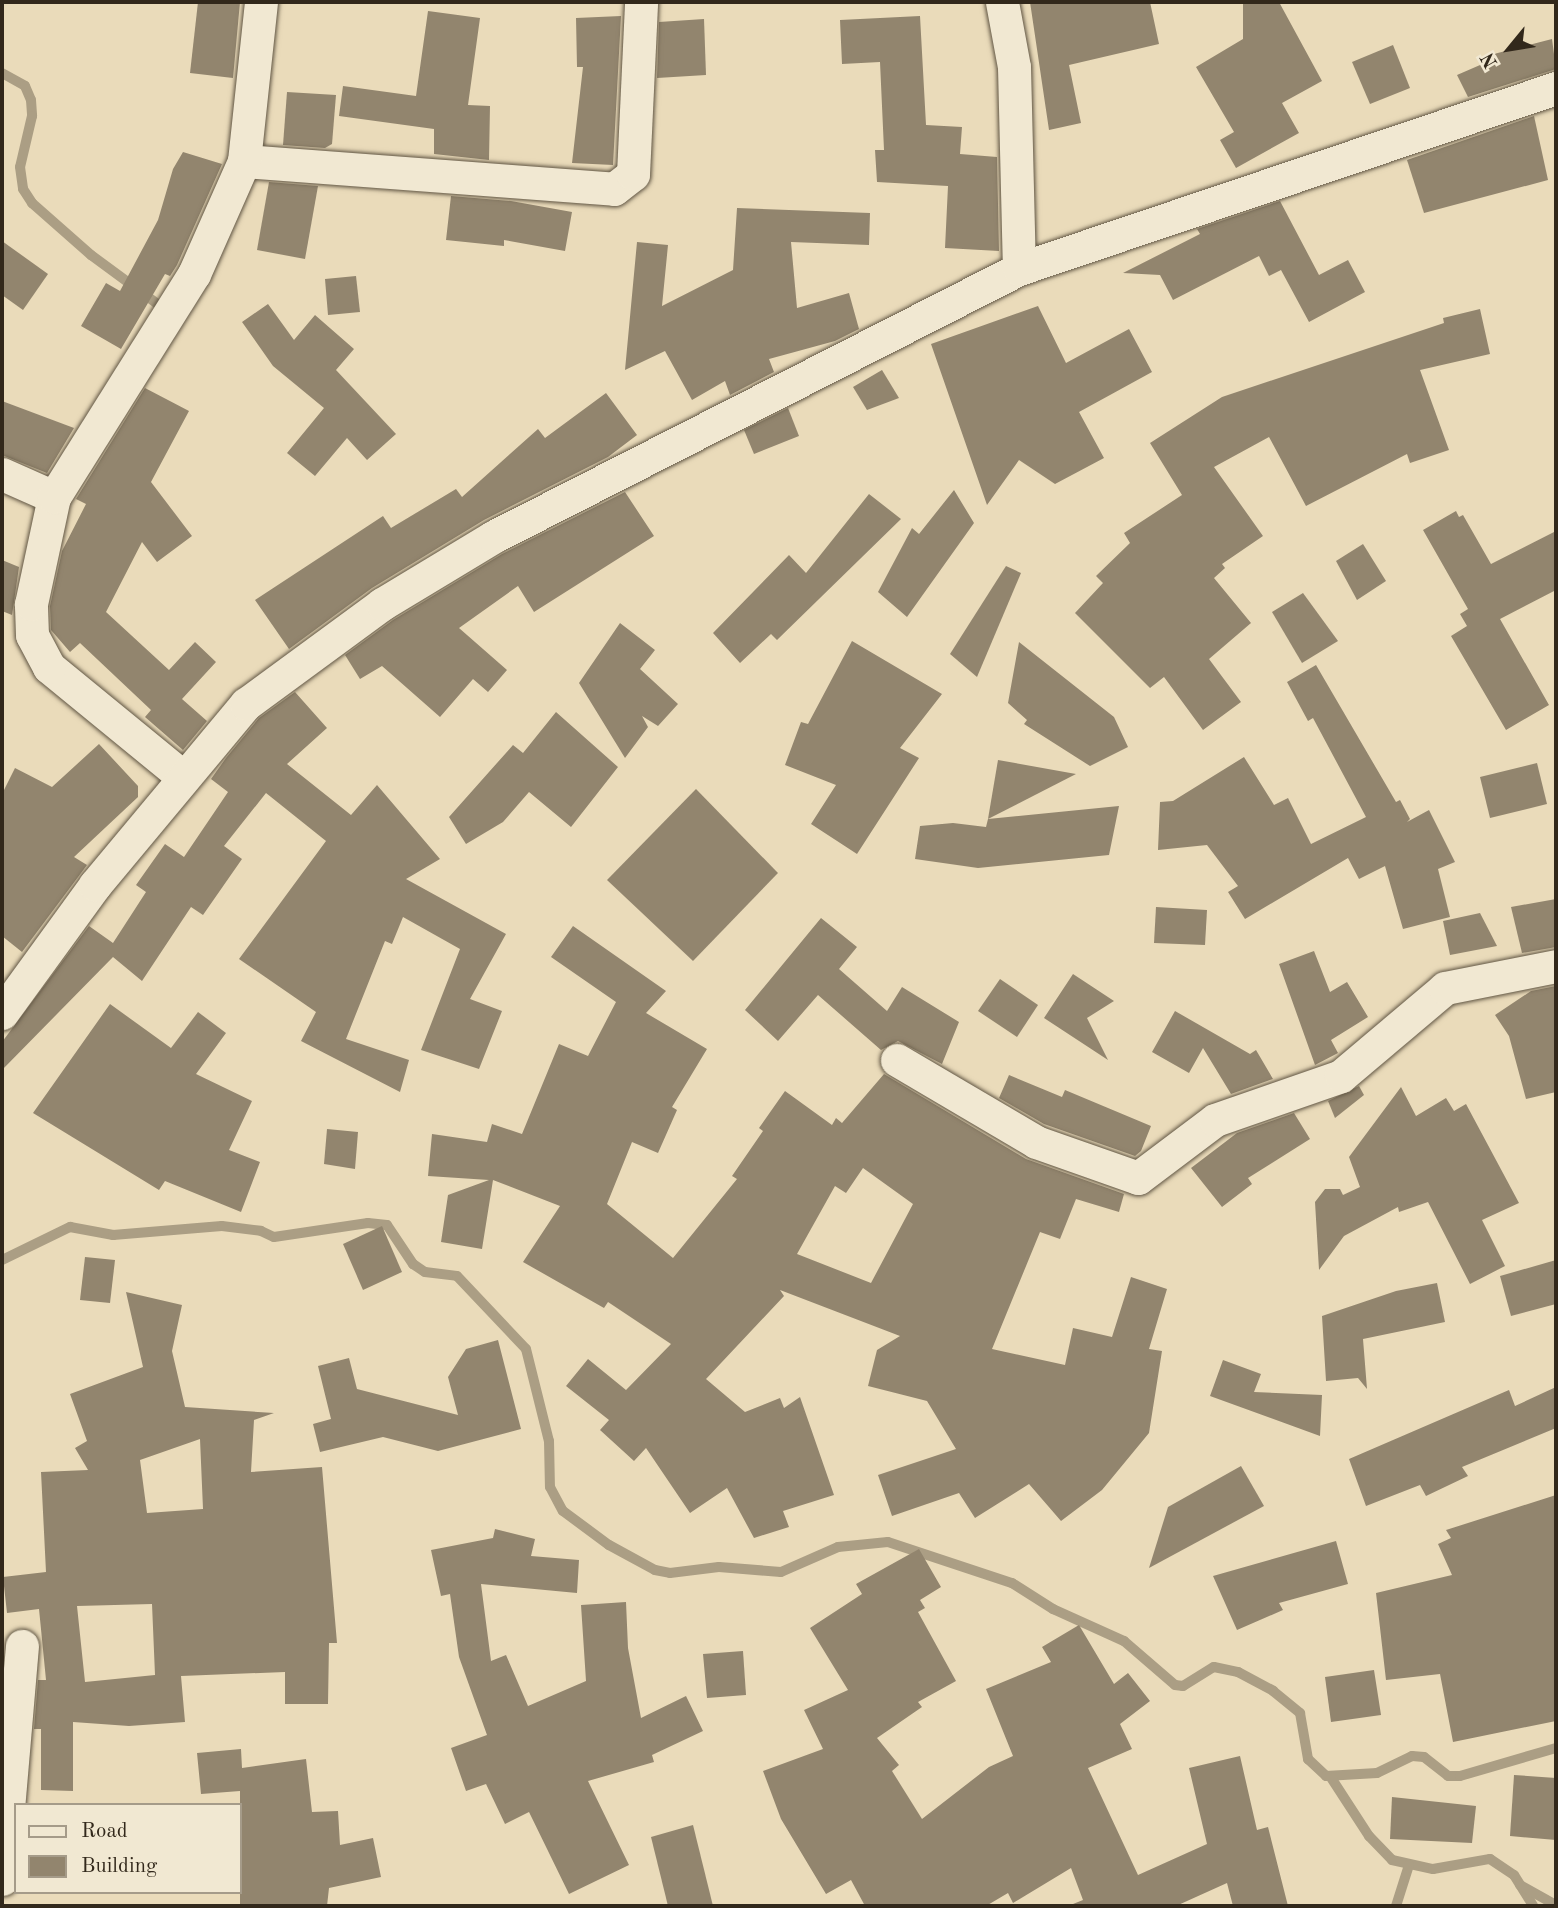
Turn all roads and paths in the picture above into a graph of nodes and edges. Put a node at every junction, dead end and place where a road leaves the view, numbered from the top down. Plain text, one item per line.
1 (261, 2) edge
2 (641, 2) edge
3 (1002, 2) edge
4 (1556, 88) edge
5 (244, 161) junction
6 (1018, 269) junction
7 (2, 474) edge
8 (54, 497) junction
9 (182, 776) junction
10 (1556, 966) edge
11 (2, 1013) edge
12 (897, 1060) dead end
13 (22, 1646) dead end
14 (2, 1879) edge

1 - 5 street
2 - 5 street
3 - 6 street
4 - 6 street
5 - 8 street
6 - 9 street
7 - 8 street
8 - 9 street
9 - 11 street
10 - 12 street
13 - 14 street

